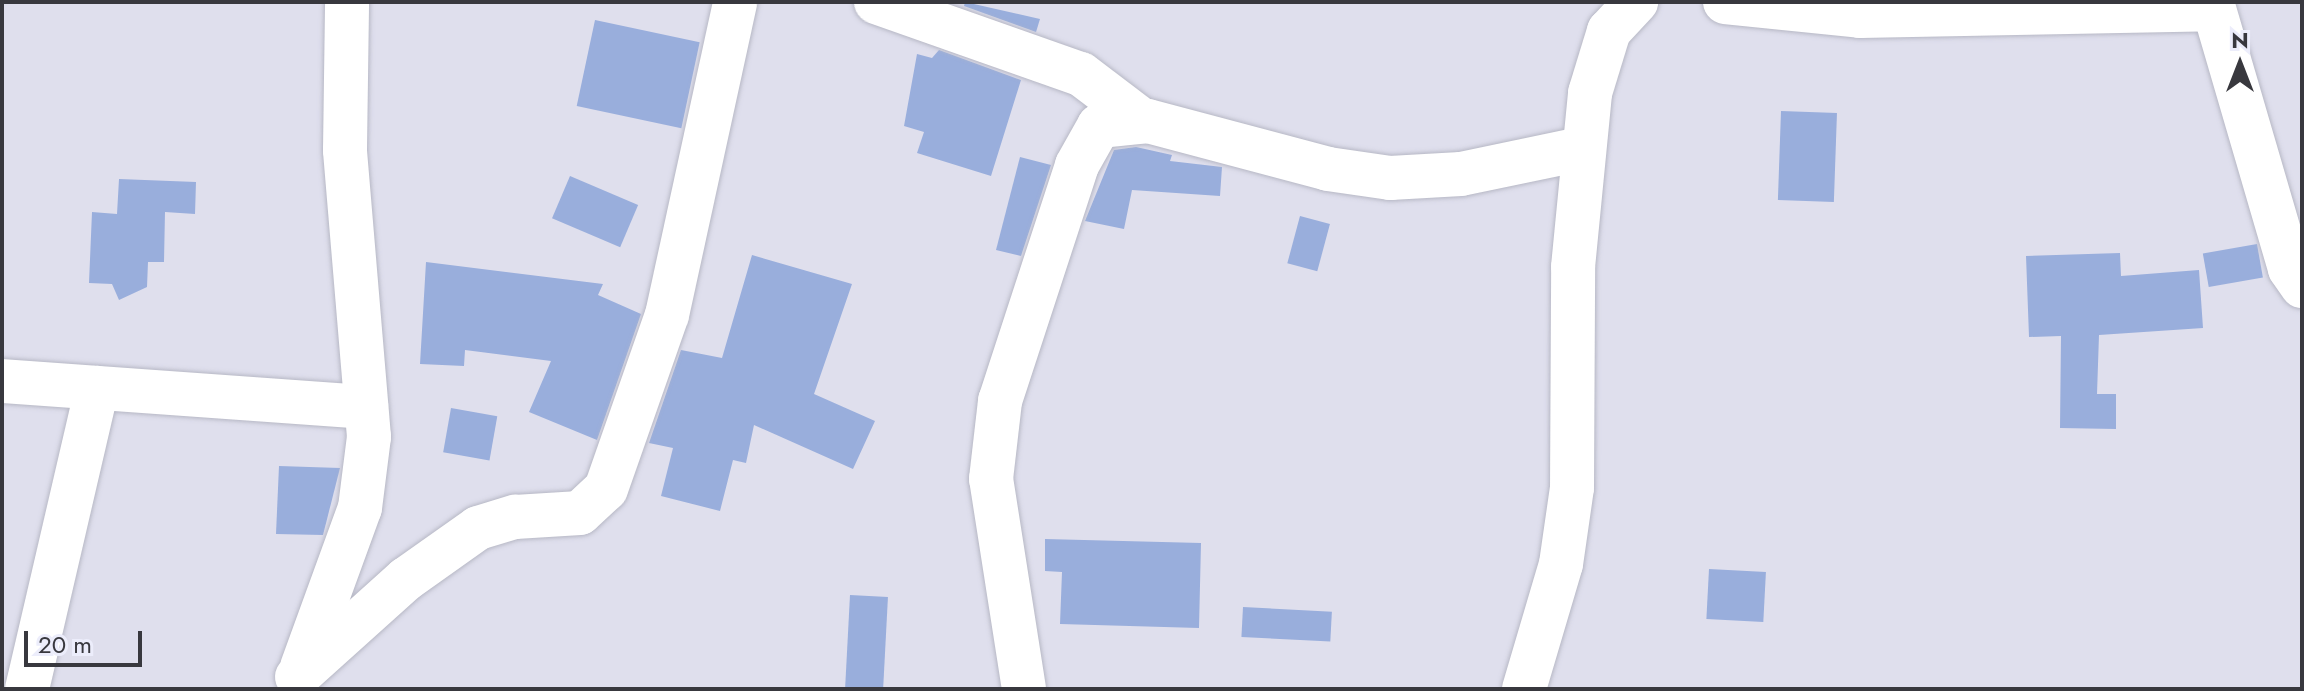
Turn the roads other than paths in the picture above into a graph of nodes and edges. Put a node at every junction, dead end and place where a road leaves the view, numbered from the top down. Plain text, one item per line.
1 (347, 2) edge
2 (735, 2) edge
3 (876, 2) edge
4 (1636, 2) edge
5 (1725, 2) edge
6 (2212, 6) edge
7 (1143, 121) junction
8 (1581, 149) junction
9 (2302, 286) edge
10 (2, 381) edge
11 (97, 388) junction
12 (366, 407) junction
13 (294, 683) edge
14 (27, 689) edge
15 (1024, 689) edge
16 (1524, 689) edge

1 - 12 street
2 - 13 street
3 - 7 street
4 - 8 street
5 - 6 street
6 - 9 street
7 - 8 street
7 - 15 street
8 - 16 street
10 - 11 street
11 - 12 street
11 - 14 street
12 - 13 street

